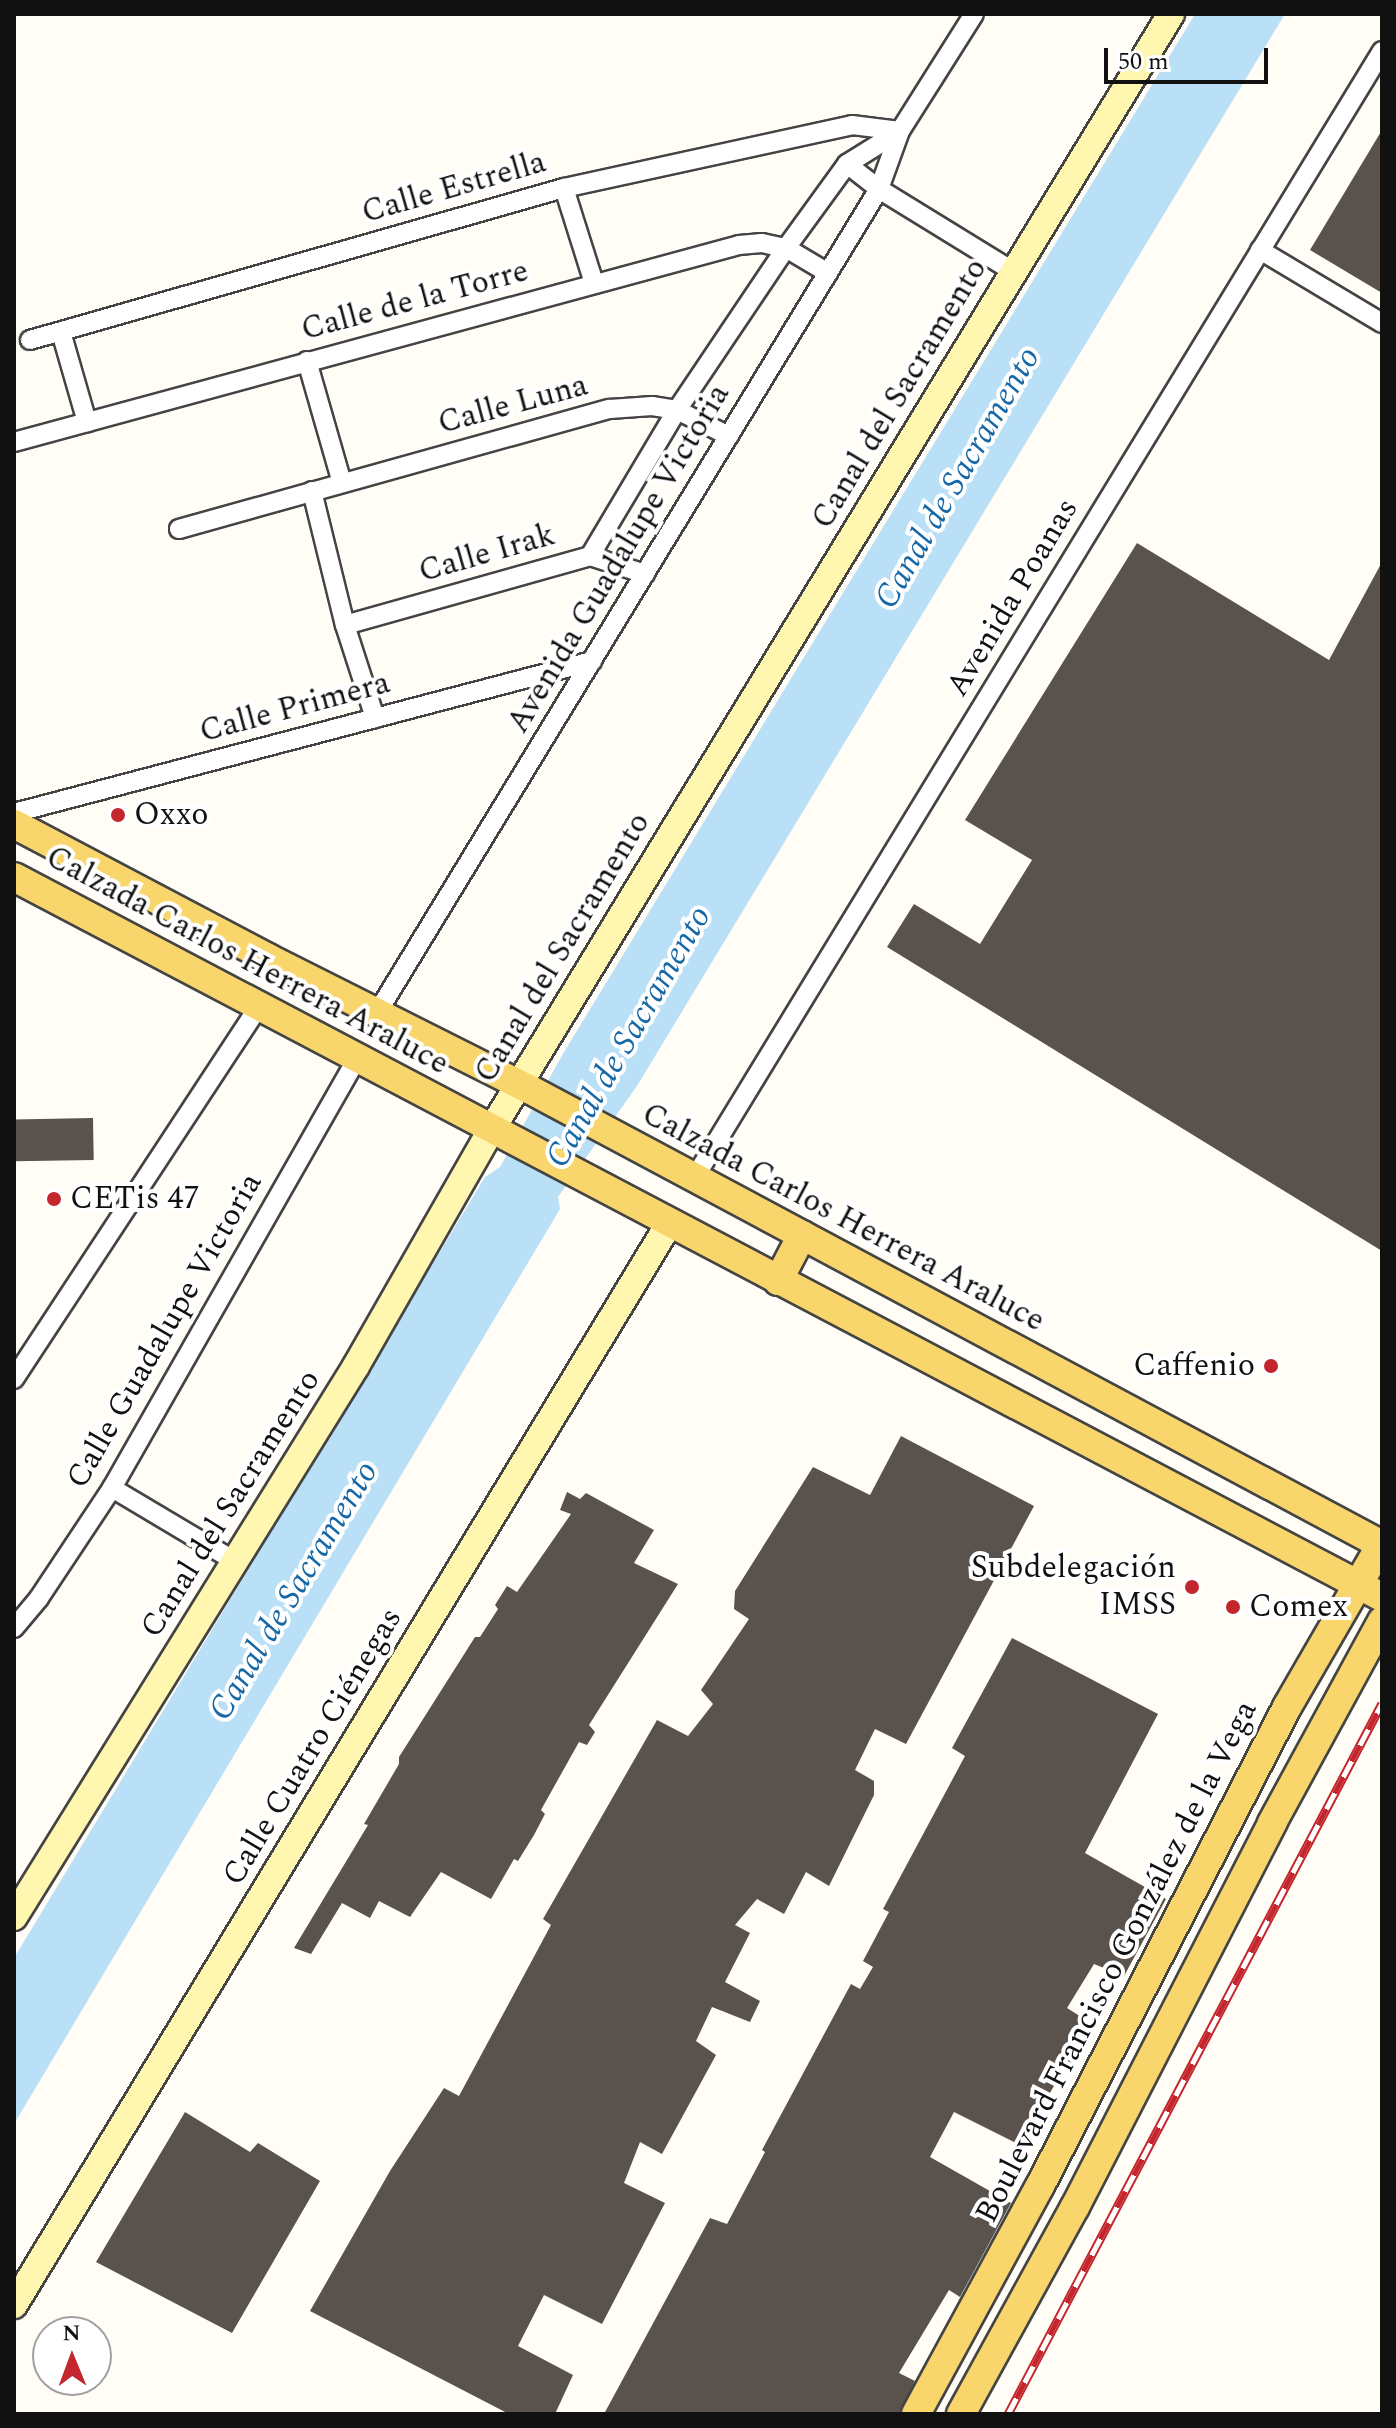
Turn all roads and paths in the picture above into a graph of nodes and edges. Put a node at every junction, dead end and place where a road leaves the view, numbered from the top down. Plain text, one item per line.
1 (974, 14) edge
2 (1171, 14) edge
3 (1382, 51) edge
4 (900, 131) junction
5 (847, 164) junction
6 (564, 188) junction
7 (879, 189) junction
8 (786, 248) junction
9 (1260, 250) junction
10 (1014, 272) junction
11 (828, 273) junction
12 (594, 283) junction
13 (1382, 323) edge
14 (61, 332) junction
15 (30, 340) dead end
16 (307, 361) junction
17 (677, 410) junction
18 (87, 422) junction
19 (729, 436) junction
20 (14, 442) edge
21 (342, 483) junction
22 (312, 491) junction
23 (179, 529) dead end
24 (590, 556) junction
25 (645, 574) junction
26 (345, 625) junction
27 (592, 661) junction
28 (375, 718) junction
29 (14, 813) edge
30 (14, 824) edge
31 (14, 877) edge
32 (259, 1006) junction
33 (377, 1013) junction
34 (358, 1057) junction
35 (525, 1087) junction
36 (498, 1130) junction
37 (695, 1177) junction
38 (669, 1224) junction
39 (802, 1235) junction
40 (778, 1281) junction
41 (14, 1379) edge
42 (112, 1488) junction
43 (1382, 1544) edge
44 (236, 1562) junction
45 (1371, 1591) edge
46 (1382, 1621) edge
47 (14, 1628) edge
48 (14, 1917) edge
49 (1166, 1942) junction
50 (1201, 1961) junction
51 (1040, 2186) junction
52 (1075, 2207) junction
53 (14, 2305) edge
54 (916, 2414) edge
55 (961, 2414) edge

1 - 4 street, Avenida Guadalupe Victoria
2 - 10 street, Canal del Sacramento
3 - 9 street, Avenida Poanas
4 - 5 street, Avenida Guadalupe Victoria
4 - 6 street, Calle Estrella
4 - 7 street, Avenida Guadalupe Victoria
5 - 7 street
5 - 8 street, Avenida Guadalupe Victoria
6 - 12 street
6 - 14 street, Calle Estrella
7 - 10 street
7 - 11 street, Avenida Guadalupe Victoria
8 - 11 street, Calle de la Torre
8 - 12 street, Calle de la Torre
8 - 17 street, Avenida Guadalupe Victoria
9 - 13 street
9 - 37 street, Avenida Poanas
10 - 35 street, Canal del Sacramento
11 - 19 street, Avenida Guadalupe Victoria
12 - 16 street, Calle de la Torre
14 - 15 street, Calle Estrella
14 - 18 street
16 - 18 street, Calle de la Torre
16 - 21 street
17 - 19 street, Calle Luna
17 - 21 street, Calle Luna
17 - 24 street, Avenida Guadalupe Victoria
18 - 20 street, Calle de la Torre
19 - 25 street, Avenida Guadalupe Victoria
21 - 22 street, Calle Luna
22 - 23 street, Calle Luna
22 - 26 street
24 - 25 street, Calle Irak
24 - 26 street, Calle Irak
25 - 27 street, Avenida Guadalupe Victoria
26 - 28 street
27 - 28 street, Calle Primera
27 - 33 street, Avenida Guadalupe Victoria
28 - 29 street, Calle Primera
30 - 33 main road, Calzada Carlos Herrera Araluce
31 - 32 main road, Calzada Carlos Herrera Araluce
32 - 34 main road, Calzada Carlos Herrera Araluce
32 - 41 street
33 - 35 main road, Calzada Carlos Herrera Araluce
34 - 36 main road, Calzada Carlos Herrera Araluce
34 - 42 street, Calle Guadalupe Victoria
35 - 36 street, Canal del Sacramento
35 - 37 main road, Calzada Carlos Herrera Araluce
36 - 38 main road, Calzada Carlos Herrera Araluce
36 - 44 street, Canal del Sacramento
37 - 39 main road, Calzada Carlos Herrera Araluce
38 - 40 main road, Calzada Carlos Herrera Araluce
38 - 53 street, Calle Cuatro Ciénegas
39 - 40 main road
39 - 43 main road, Calzada Carlos Herrera Araluce
40 - 45 main road, Calzada Carlos Herrera Araluce
42 - 44 street
42 - 47 street, Calle Guadalupe Victoria
43 - 45 main road, Boulevard Francisco González de la Vega
44 - 48 street, Canal del Sacramento
45 - 49 main road, Boulevard Francisco González de la Vega
46 - 50 main road
49 - 50 main road
49 - 51 main road, Boulevard Francisco González de la Vega
50 - 52 main road
51 - 52 main road
51 - 54 main road, Boulevard Francisco González de la Vega
52 - 55 main road

